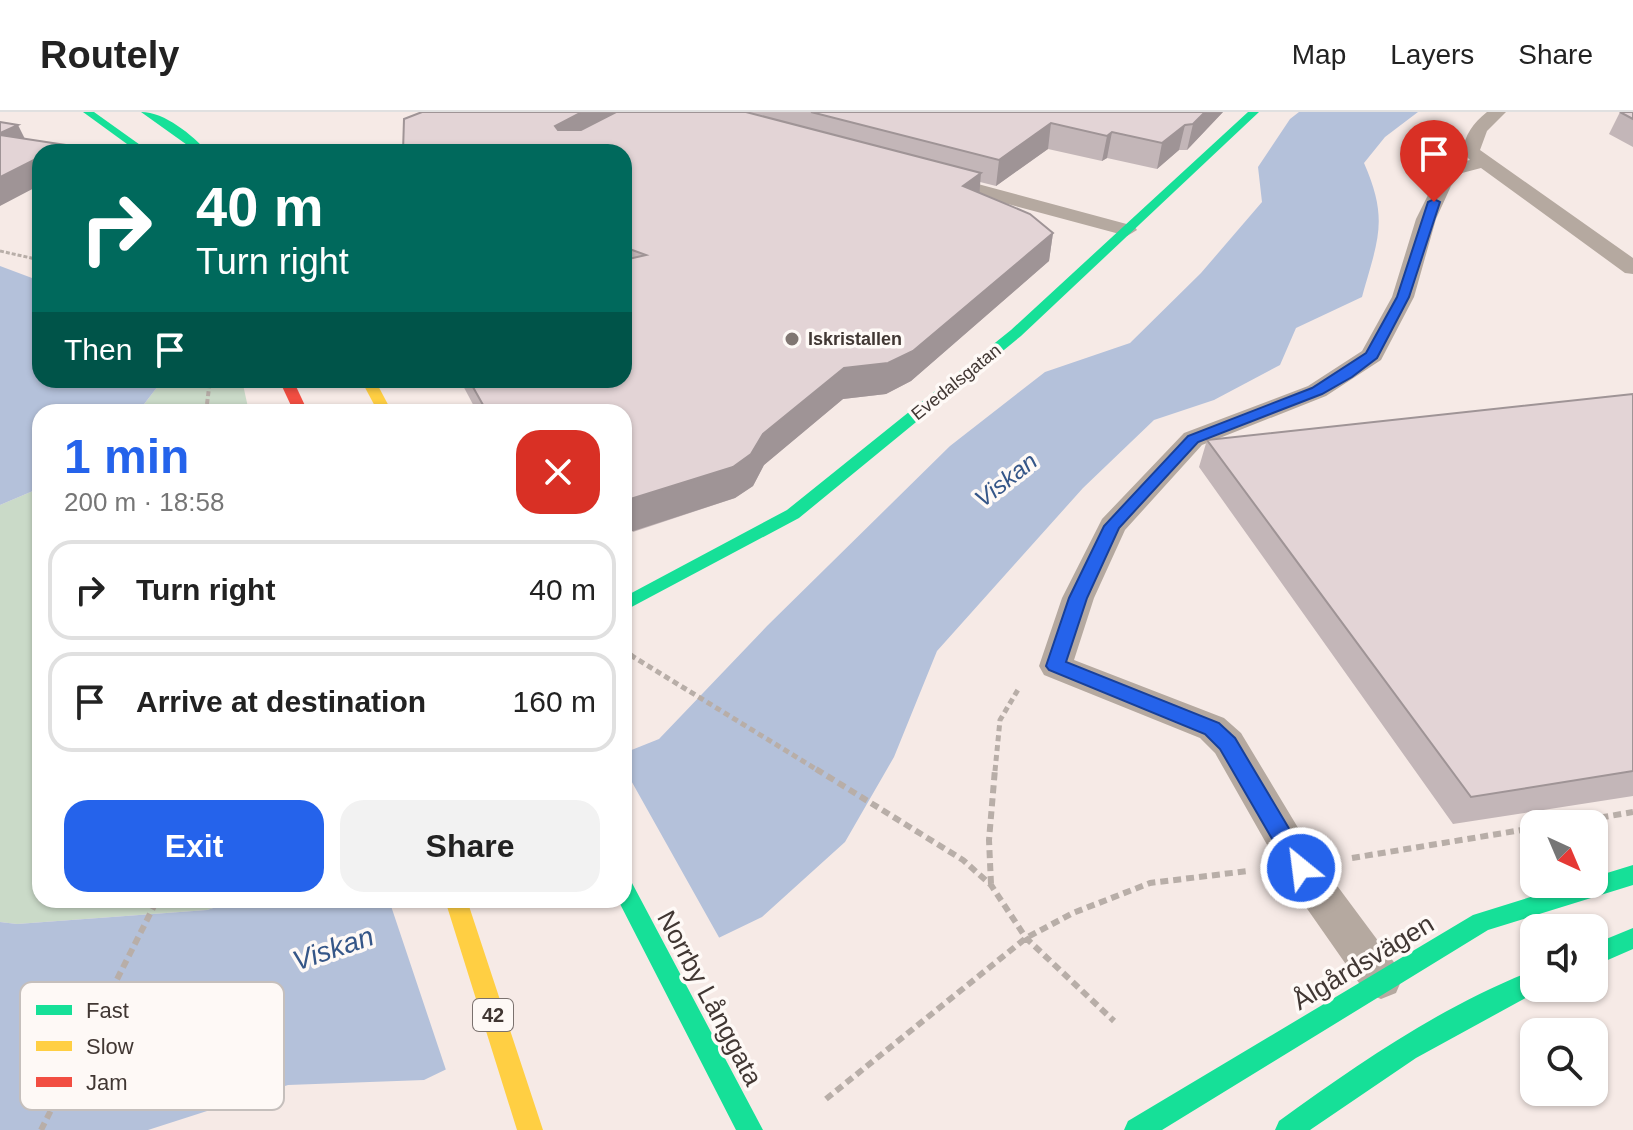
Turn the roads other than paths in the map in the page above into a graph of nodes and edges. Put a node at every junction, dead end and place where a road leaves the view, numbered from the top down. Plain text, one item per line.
1 (88, 112) edge
2 (146, 112) edge
3 (1254, 112) edge
4 (1498, 112) edge
5 (134, 144) edge
6 (193, 144) edge
7 (1482, 162) junction
8 (914, 173) edge
9 (1127, 230) junction
10 (1633, 268) edge
11 (632, 601) edge
12 (1633, 875) edge
13 (632, 905) edge
14 (459, 908) edge
15 (1632, 938) edge
16 (1608, 949) edge
17 (1381, 979) junction
18 (1520, 988) edge
19 (530, 1130) edge
20 (750, 1130) edge
21 (1137, 1130) edge
22 (1288, 1130) edge

1 - 5 street
2 - 6 street
3 - 9 street, Evedalsgatan
4 - 7 lane
7 - 10 lane
7 - 17 lane
8 - 9 lane
9 - 11 street, Evedalsgatan
12 - 17 street, Ålgårdsvägen
13 - 20 street, Norrby Långgata
14 - 19 street, 42
15 - 16 street
17 - 21 street, Ålgårdsvägen
18 - 22 street

